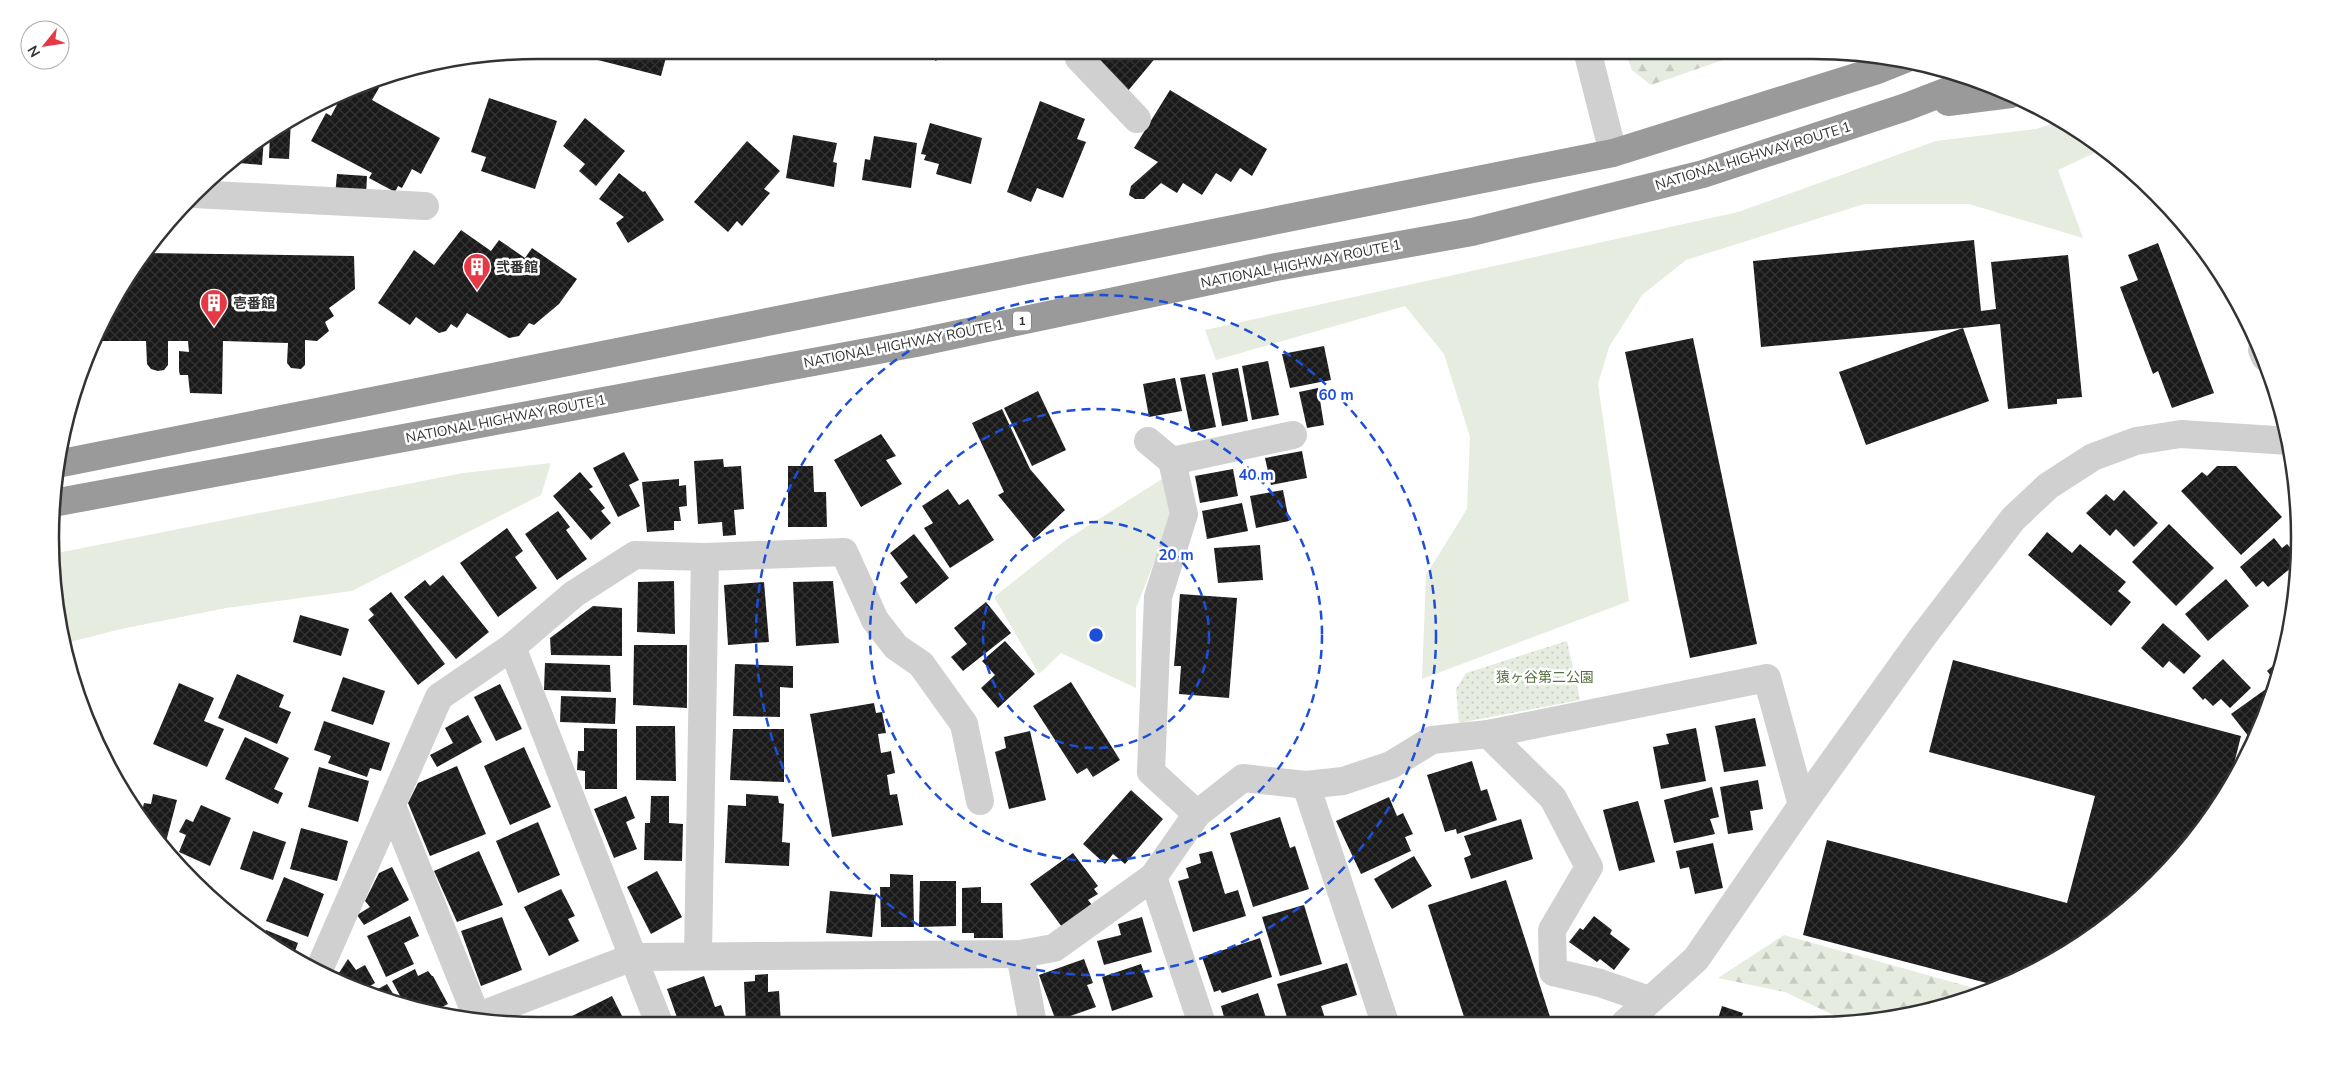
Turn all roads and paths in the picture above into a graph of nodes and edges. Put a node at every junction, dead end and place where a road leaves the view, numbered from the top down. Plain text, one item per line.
1 (1084, 59) edge
2 (1590, 59) edge
3 (1889, 65) edge
4 (1966, 84) edge
5 (1997, 96) edge
6 (1906, 107) junction
7 (1137, 119) dead end
8 (1613, 152) junction
9 (204, 195) edge
10 (425, 206) dead end
11 (1292, 435) dead end
12 (2281, 440) edge
13 (1148, 441) dead end
14 (1172, 461) junction
15 (65, 462) edge
16 (61, 502) edge
17 (705, 557) junction
18 (512, 647) junction
19 (1488, 734) junction
20 (1306, 785) junction
21 (980, 801) dead end
22 (1802, 805) junction
23 (392, 806) junction
24 (1197, 814) junction
25 (1153, 877) junction
26 (1020, 954) junction
27 (698, 955) junction
28 (633, 956) junction
29 (321, 965) edge
30 (1649, 1000) junction
31 (472, 1013) edge
32 (487, 1014) edge
33 (657, 1017) edge
34 (1032, 1017) edge
35 (1200, 1017) edge
36 (1383, 1017) edge
37 (1631, 1017) edge

1 - 7 street
2 - 8 street
3 - 8 highway
4 - 6 highway, NATIONAL HIGHWAY ROUTE 1 / 1
5 - 6 highway
6 - 16 highway, NATIONAL HIGHWAY ROUTE 1 / 1
8 - 15 highway
9 - 10 street
11 - 14 street
12 - 22 street
13 - 14 street
14 - 24 street
17 - 18 street
17 - 21 street
17 - 27 street
18 - 23 street
18 - 28 street
19 - 20 street
19 - 22 street
19 - 30 street
20 - 24 street
20 - 36 street
22 - 30 street
23 - 29 street
23 - 31 street
24 - 25 street
25 - 26 street
25 - 35 street
26 - 27 street
26 - 34 street
27 - 28 street
28 - 32 street
28 - 33 street
30 - 37 street

